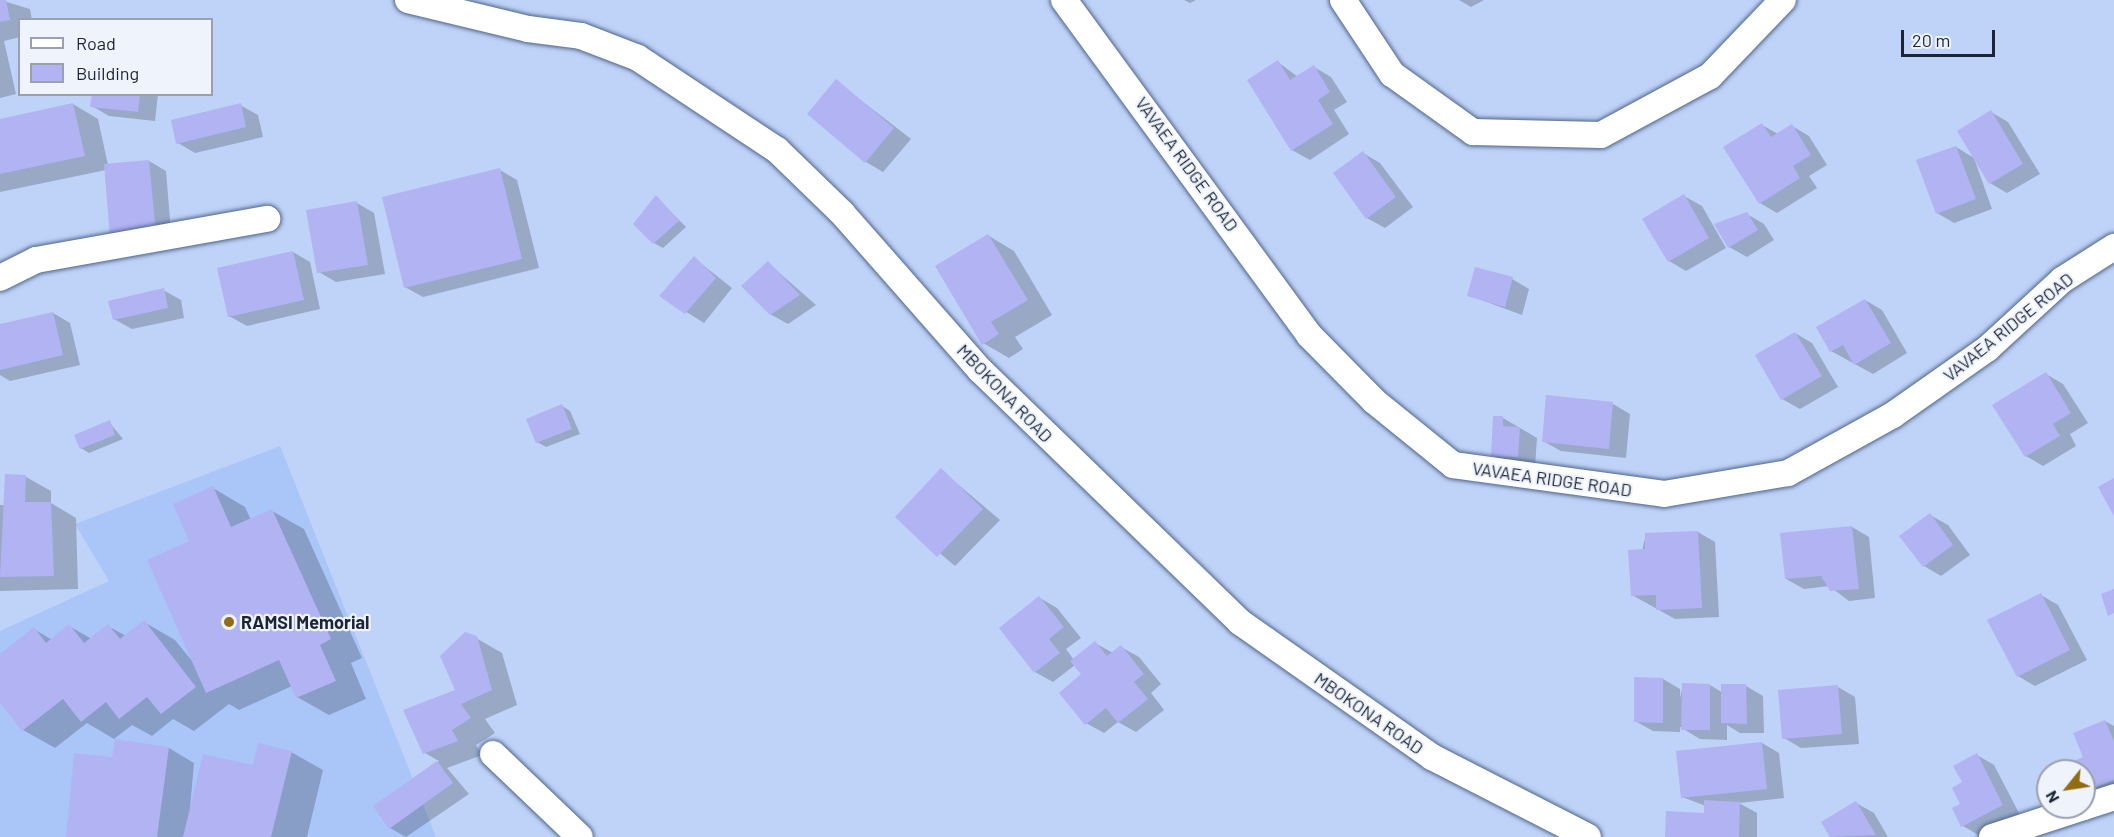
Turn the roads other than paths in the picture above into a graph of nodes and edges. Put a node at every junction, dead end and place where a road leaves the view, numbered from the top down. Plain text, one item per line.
1 (408, 0) edge
2 (1064, 0) edge
3 (1342, 0) edge
4 (1784, 0) edge
5 (267, 219) dead end
6 (2114, 247) edge
7 (0, 278) edge
8 (493, 754) dead end
9 (2114, 797) edge
10 (2096, 803) edge
11 (2047, 819) edge
12 (580, 837) edge
13 (1588, 837) edge
14 (1992, 837) edge

1 - 13 street, MBOKONA ROAD
2 - 6 street, VAVAEA RIDGE ROAD
3 - 4 street
5 - 7 street
8 - 12 street
9 - 10 street
11 - 14 street

